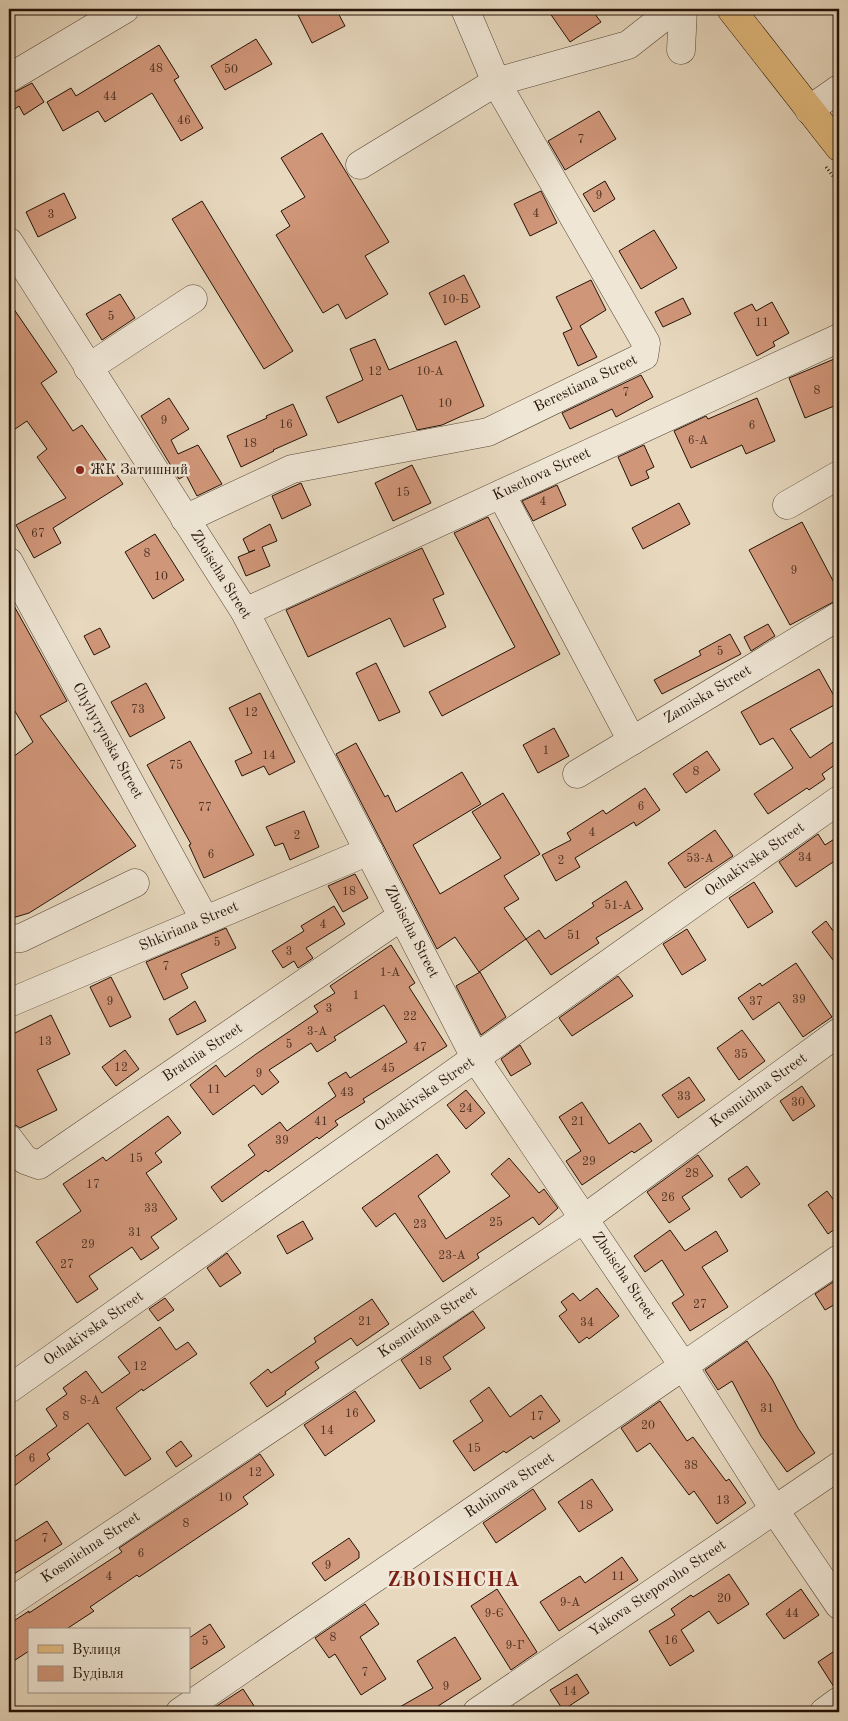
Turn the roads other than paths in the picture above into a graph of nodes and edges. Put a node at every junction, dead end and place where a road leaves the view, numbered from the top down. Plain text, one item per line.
1 (125, 9) edge
2 (465, 9) edge
3 (674, 9) edge
4 (683, 9) edge
5 (731, 9) edge
6 (681, 50) dead end
7 (9, 78) edge
8 (496, 82) junction
9 (839, 88) edge
10 (809, 110) junction
11 (839, 147) edge
12 (360, 165) dead end
13 (9, 242) edge
14 (193, 299) dead end
15 (839, 338) edge
16 (88, 368) junction
17 (839, 475) edge
18 (501, 494) junction
19 (787, 505) dead end
20 (185, 519) junction
21 (9, 562) edge
22 (245, 612) junction
23 (839, 616) edge
24 (632, 741) junction
25 (577, 774) dead end
26 (839, 800) edge
27 (369, 851) junction
28 (135, 883) dead end
29 (402, 916) junction
30 (205, 920) junction
31 (9, 940) edge
32 (9, 1003) edge
33 (839, 1032) edge
34 (476, 1059) junction
35 (9, 1139) edge
36 (585, 1218) junction
37 (839, 1259) edge
38 (684, 1367) junction
39 (9, 1389) edge
40 (839, 1466) edge
41 (774, 1509) junction
42 (9, 1603) edge
43 (839, 1605) edge
44 (839, 1702) edge
45 (180, 1712) edge
46 (477, 1712) edge
47 (824, 1712) edge

1 - 7 street
2 - 8 street, Berestiana Street
3 - 8 street
4 - 6 street
5 - 10 main road
8 - 12 street
8 - 20 street, Berestiana Street
9 - 10 street
10 - 11 main road
13 - 16 street, Zboischa Street
14 - 16 street
15 - 18 street, Kuschova Street
16 - 20 street, Zboischa Street
17 - 19 street
18 - 22 street, Kuschova Street
18 - 24 street
20 - 22 street, Zboischa Street
21 - 30 street, Chyhyrynska Street
22 - 27 street, Zboischa Street
23 - 24 street, Zamiska Street
24 - 25 street, Zamiska Street
26 - 34 street, Ochakivska Street
27 - 29 street, Zboischa Street
27 - 30 street, Shkiriana Street
28 - 31 street
29 - 34 street, Zboischa Street
29 - 35 street, Bratnia Street
30 - 32 street, Shkiriana Street
33 - 36 street, Kosmichna Street
34 - 36 street, Zboischa Street
34 - 39 street, Ochakivska Street
36 - 38 street, Zboischa Street
36 - 42 street, Kosmichna Street
37 - 38 street, Rubinova Street
38 - 41 street, Zboischa Street
38 - 45 street, Rubinova Street
40 - 41 street, Yakova Stepovoho Street
41 - 43 street, Zboischa Street
41 - 46 street, Yakova Stepovoho Street
44 - 47 street

